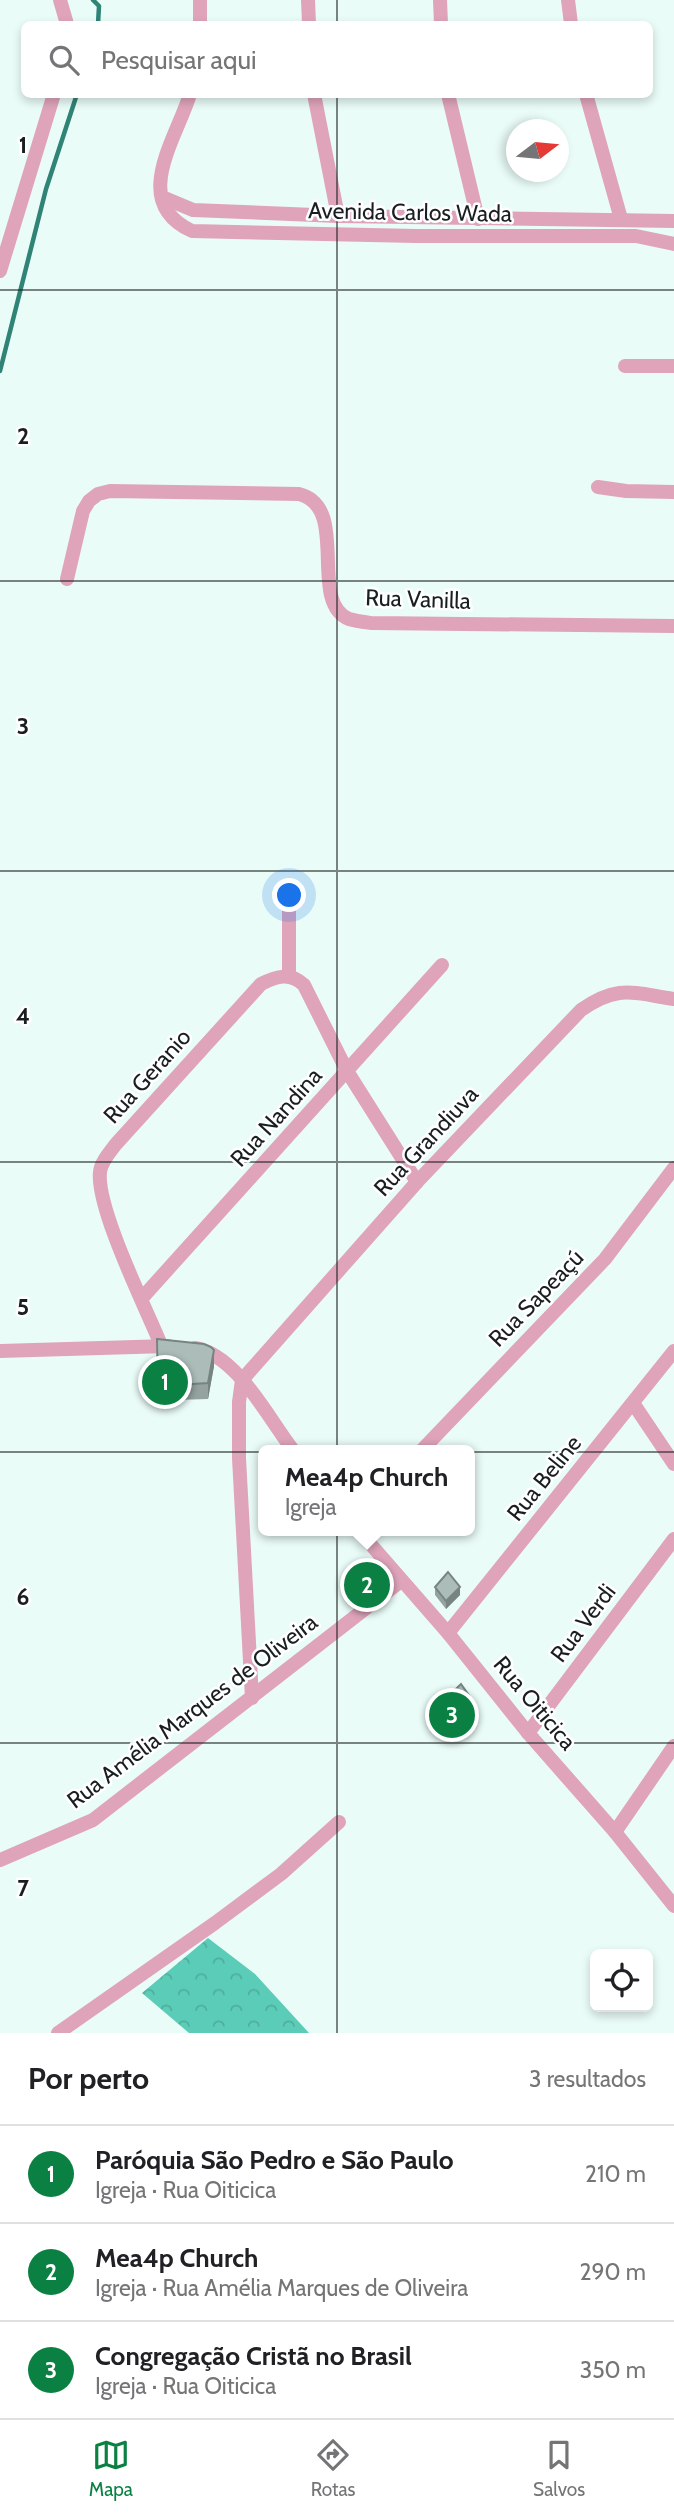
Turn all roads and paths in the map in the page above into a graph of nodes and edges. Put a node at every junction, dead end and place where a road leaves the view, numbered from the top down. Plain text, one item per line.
1 (60, 0) edge
2 (200, 0) edge
3 (308, 0) edge
4 (440, 0) edge
5 (568, 0) edge
6 (66, 21) edge
7 (200, 21) edge
8 (309, 21) edge
9 (441, 21) edge
10 (571, 21) edge
11 (53, 98) edge
12 (188, 98) edge
13 (315, 98) edge
14 (449, 98) edge
15 (587, 98) edge
16 (162, 197) junction
17 (193, 210) junction
18 (338, 216) junction
19 (478, 219) junction
20 (621, 219) junction
21 (674, 221) edge
22 (183, 227) junction
23 (674, 244) edge
24 (0, 271) edge
25 (625, 366) dead end
26 (674, 366) edge
27 (598, 487) dead end
28 (674, 492) edge
29 (67, 579) dead end
30 (674, 625) edge
31 (289, 890) dead end
32 (442, 965) dead end
33 (289, 976) junction
34 (674, 999) edge
35 (347, 1071) junction
36 (674, 1168) edge
37 (417, 1182) junction
38 (142, 1298) junction
39 (161, 1345) junction
40 (674, 1350) edge
41 (0, 1351) edge
42 (242, 1380) junction
43 (633, 1403) junction
44 (289, 1445) edge
45 (427, 1445) edge
46 (674, 1464) edge
47 (363, 1536) edge
48 (674, 1539) edge
49 (401, 1581) junction
50 (448, 1633) junction
51 (252, 1698) junction
52 (528, 1733) junction
53 (674, 1746) edge
54 (339, 1822) dead end
55 (615, 1832) junction
56 (0, 1860) edge
57 (674, 1906) edge
58 (58, 2033) edge

1 - 6 street
2 - 7 street
3 - 8 street
4 - 9 street
5 - 10 street
11 - 24 street
12 - 16 street
13 - 18 street
14 - 19 street
15 - 20 street
16 - 17 street, Avenida Carlos Wada
16 - 22 street
17 - 18 street, Avenida Carlos Wada
17 - 22 street
18 - 19 street, Avenida Carlos Wada
19 - 20 street, Avenida Carlos Wada
20 - 21 street, Avenida Carlos Wada
22 - 23 street, Avenida Carlos Wada
25 - 26 street
27 - 28 street
29 - 30 street, Rua Vanilla
31 - 33 street
32 - 35 street, Rua Nandina
33 - 35 street
33 - 38 street, Rua Geranio
34 - 37 street, Rua Grandiuva
35 - 37 street
35 - 38 street, Rua Nandina
36 - 45 street, Rua Sapeaçú
37 - 42 street, Rua Grandiuva
38 - 39 street, Rua Geranio
39 - 41 street
39 - 42 street
40 - 43 street, Rua Beline
42 - 44 street
42 - 51 street
43 - 46 street
43 - 50 street, Rua Beline
47 - 49 street, Rua Oiticica
48 - 52 street, Rua Verdi
49 - 50 street, Rua Oiticica
49 - 51 street, Rua Amélia Marques de Oliveira
50 - 52 street, Rua Oiticica
51 - 56 street, Rua Amélia Marques de Oliveira
52 - 55 street, Rua Oiticica
53 - 55 street
54 - 58 street
55 - 57 street, Rua Oiticica

